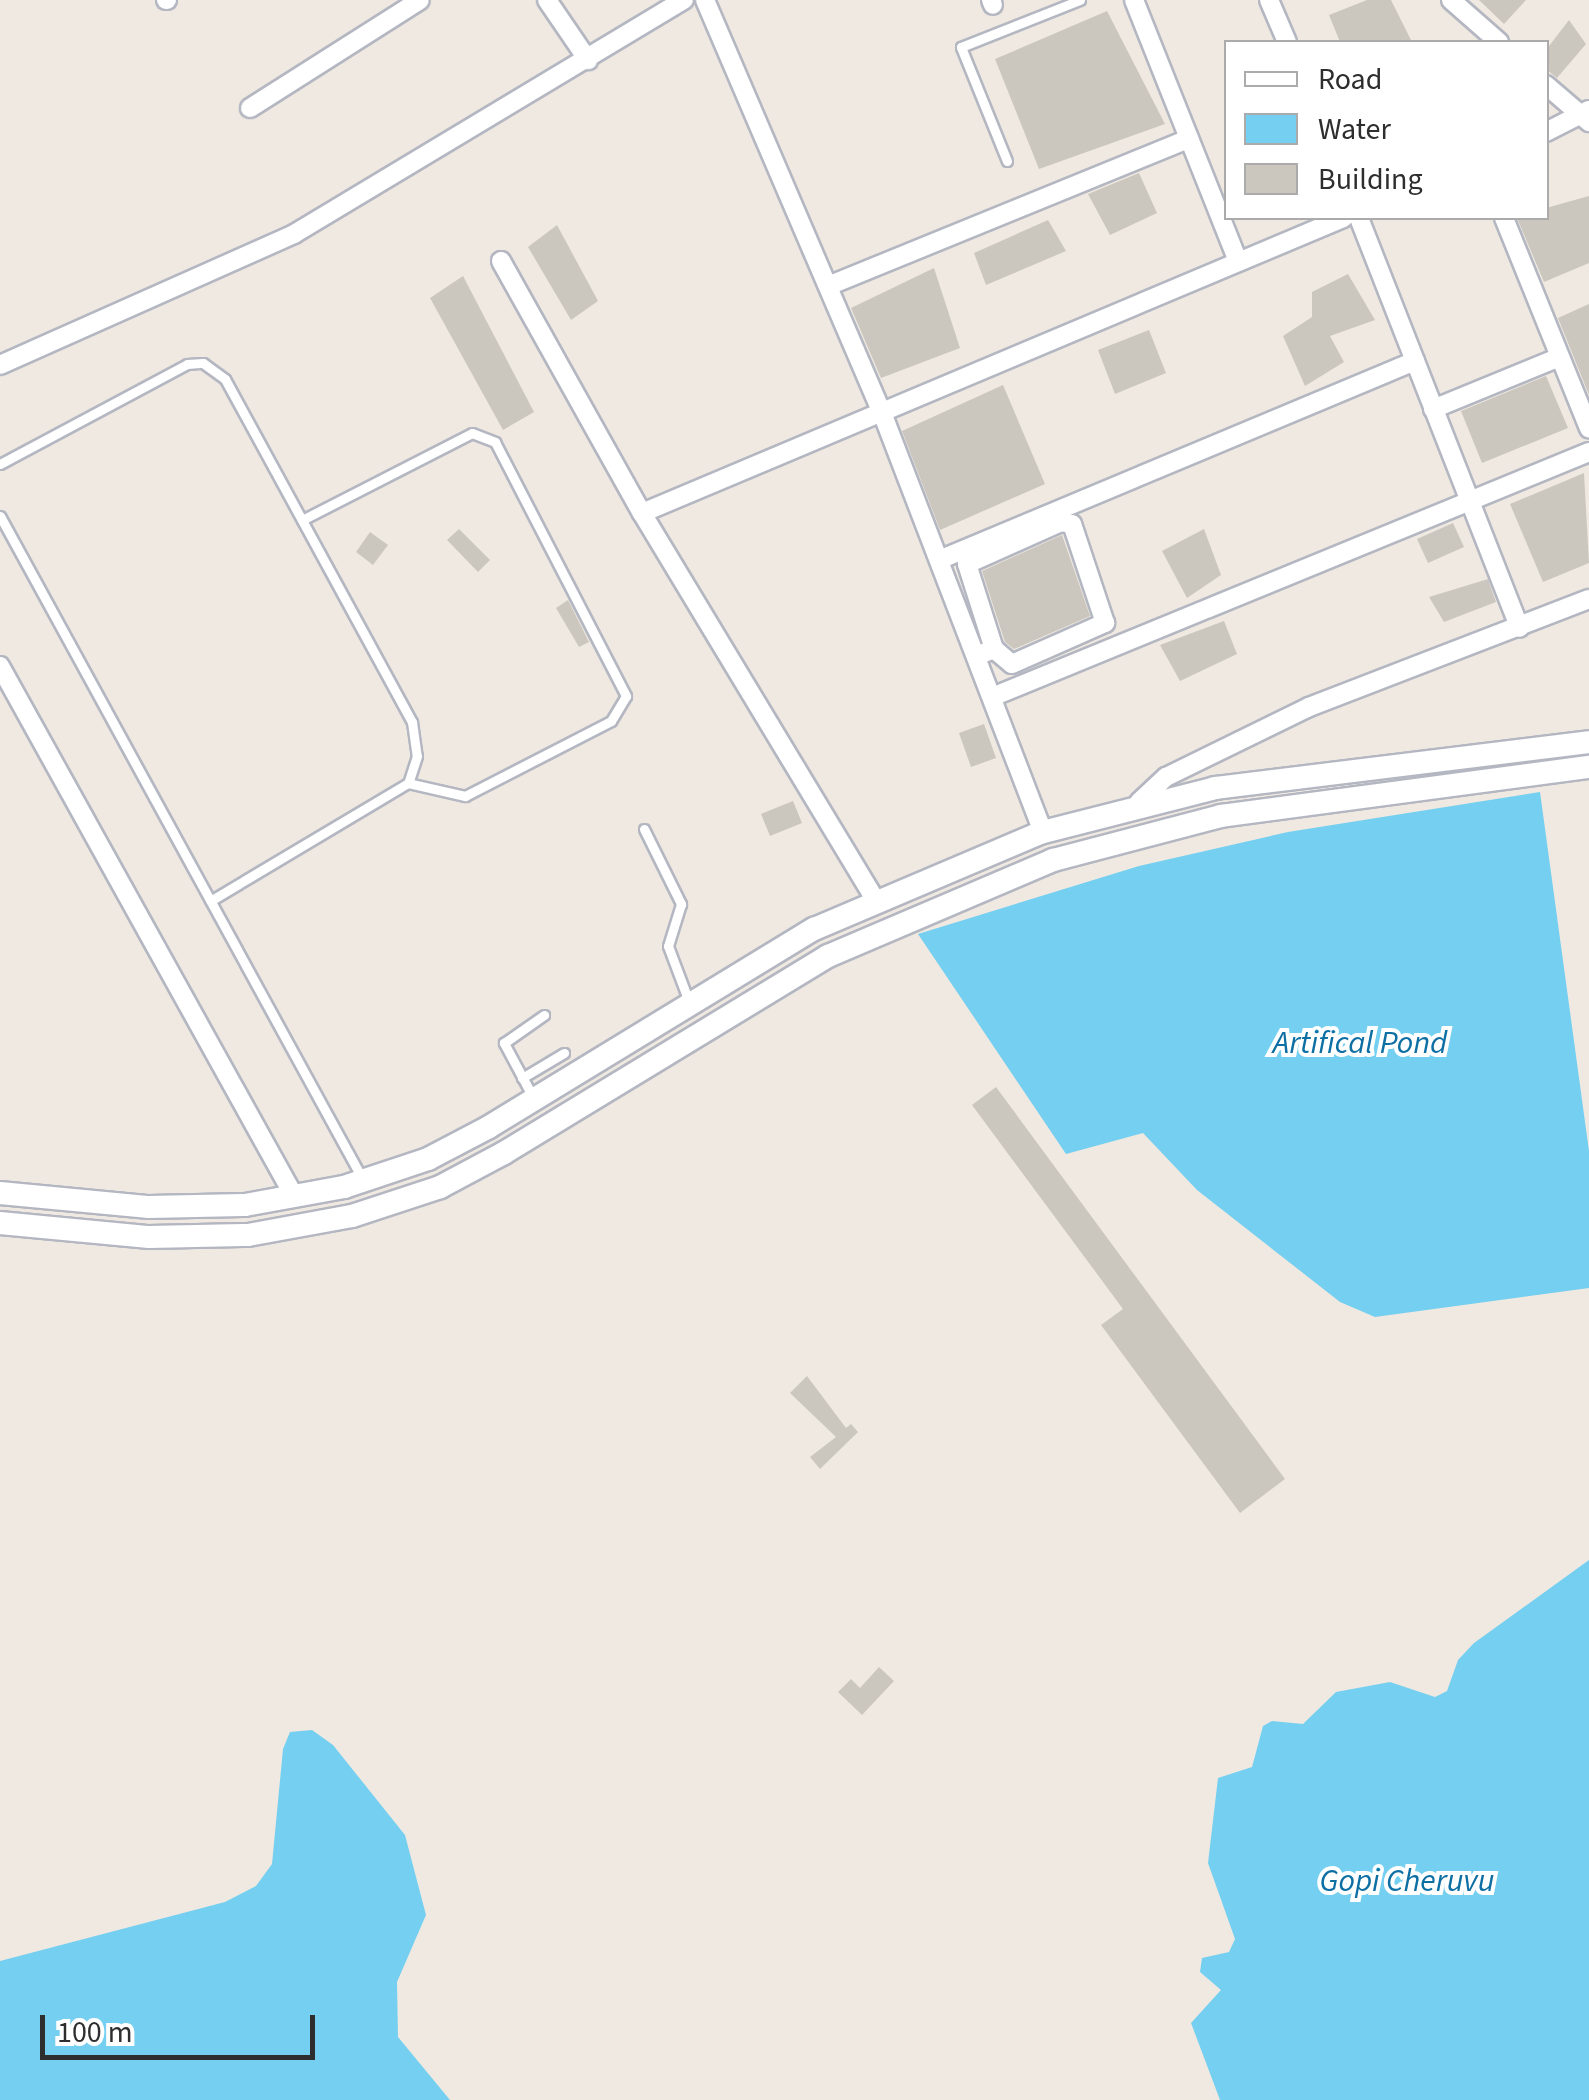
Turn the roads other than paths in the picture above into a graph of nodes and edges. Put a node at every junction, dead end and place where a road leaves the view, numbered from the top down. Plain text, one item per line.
1 (420, 0) edge
2 (547, 0) edge
3 (684, 0) edge
4 (705, 0) edge
5 (1080, 0) edge
6 (1134, 0) edge
7 (1269, 0) edge
8 (1451, 0) edge
9 (1286, 40) edge
10 (1497, 40) edge
11 (588, 60) junction
12 (1549, 86) edge
13 (250, 108) dead end
14 (1587, 116) edge
15 (1549, 131) edge
16 (1190, 140) junction
17 (1008, 161) dead end
18 (1337, 220) edge
19 (1360, 220) edge
20 (1505, 220) edge
21 (501, 261) dead end
22 (1238, 262) junction
23 (828, 286) junction
24 (1560, 357) junction
25 (1415, 361) junction
26 (0, 365) edge
27 (1433, 409) junction
28 (881, 410) junction
29 (1589, 428) edge
30 (1589, 452) edge
31 (0, 464) edge
32 (1466, 499) junction
33 (642, 513) junction
34 (0, 516) edge
35 (302, 520) junction
36 (939, 560) junction
37 (974, 590) junction
38 (954, 599) junction
39 (1589, 599) edge
40 (1520, 628) junction
41 (985, 652) junction
42 (0, 666) edge
43 (992, 696) junction
44 (1589, 742) edge
45 (1589, 768) edge
46 (408, 782) junction
47 (1139, 802) junction
48 (644, 829) dead end
49 (1147, 831) junction
50 (1043, 832) junction
51 (876, 901) junction
52 (210, 902) junction
53 (689, 1002) junction
54 (544, 1015) dead end
55 (564, 1054) dead end
56 (528, 1089) junction
57 (363, 1180) junction
58 (0, 1193) edge
59 (294, 1196) junction
60 (377, 1208) junction
61 (0, 1223) edge

1 - 13 street
2 - 11 street
3 - 11 street
4 - 23 street
5 - 17 lane
6 - 16 street
7 - 9 street
8 - 10 street
11 - 26 street
12 - 14 street
14 - 15 street
16 - 22 street
16 - 23 street
18 - 22 street
19 - 25 street
20 - 24 street
21 - 33 street
22 - 28 street
23 - 28 street
24 - 27 street
24 - 29 street
25 - 27 street
25 - 36 street
27 - 32 street
28 - 33 street
28 - 36 street
30 - 32 street
31 - 35 lane
32 - 40 street
32 - 43 street
33 - 51 street
34 - 52 lane
35 - 46 lane
35 - 46 lane
36 - 38 street
37 - 38 street
37 - 41 street
37 - 41 street
38 - 41 street
39 - 40 street
40 - 47 street
41 - 43 street
42 - 59 street
43 - 50 street
44 - 47 street
45 - 49 street
46 - 52 lane
47 - 49 street
47 - 50 street
48 - 53 lane
49 - 60 street
50 - 51 street
51 - 53 street
52 - 57 lane
53 - 56 street
54 - 56 lane
55 - 56 lane
56 - 57 street
57 - 59 street
57 - 60 street
58 - 59 street
60 - 61 street

